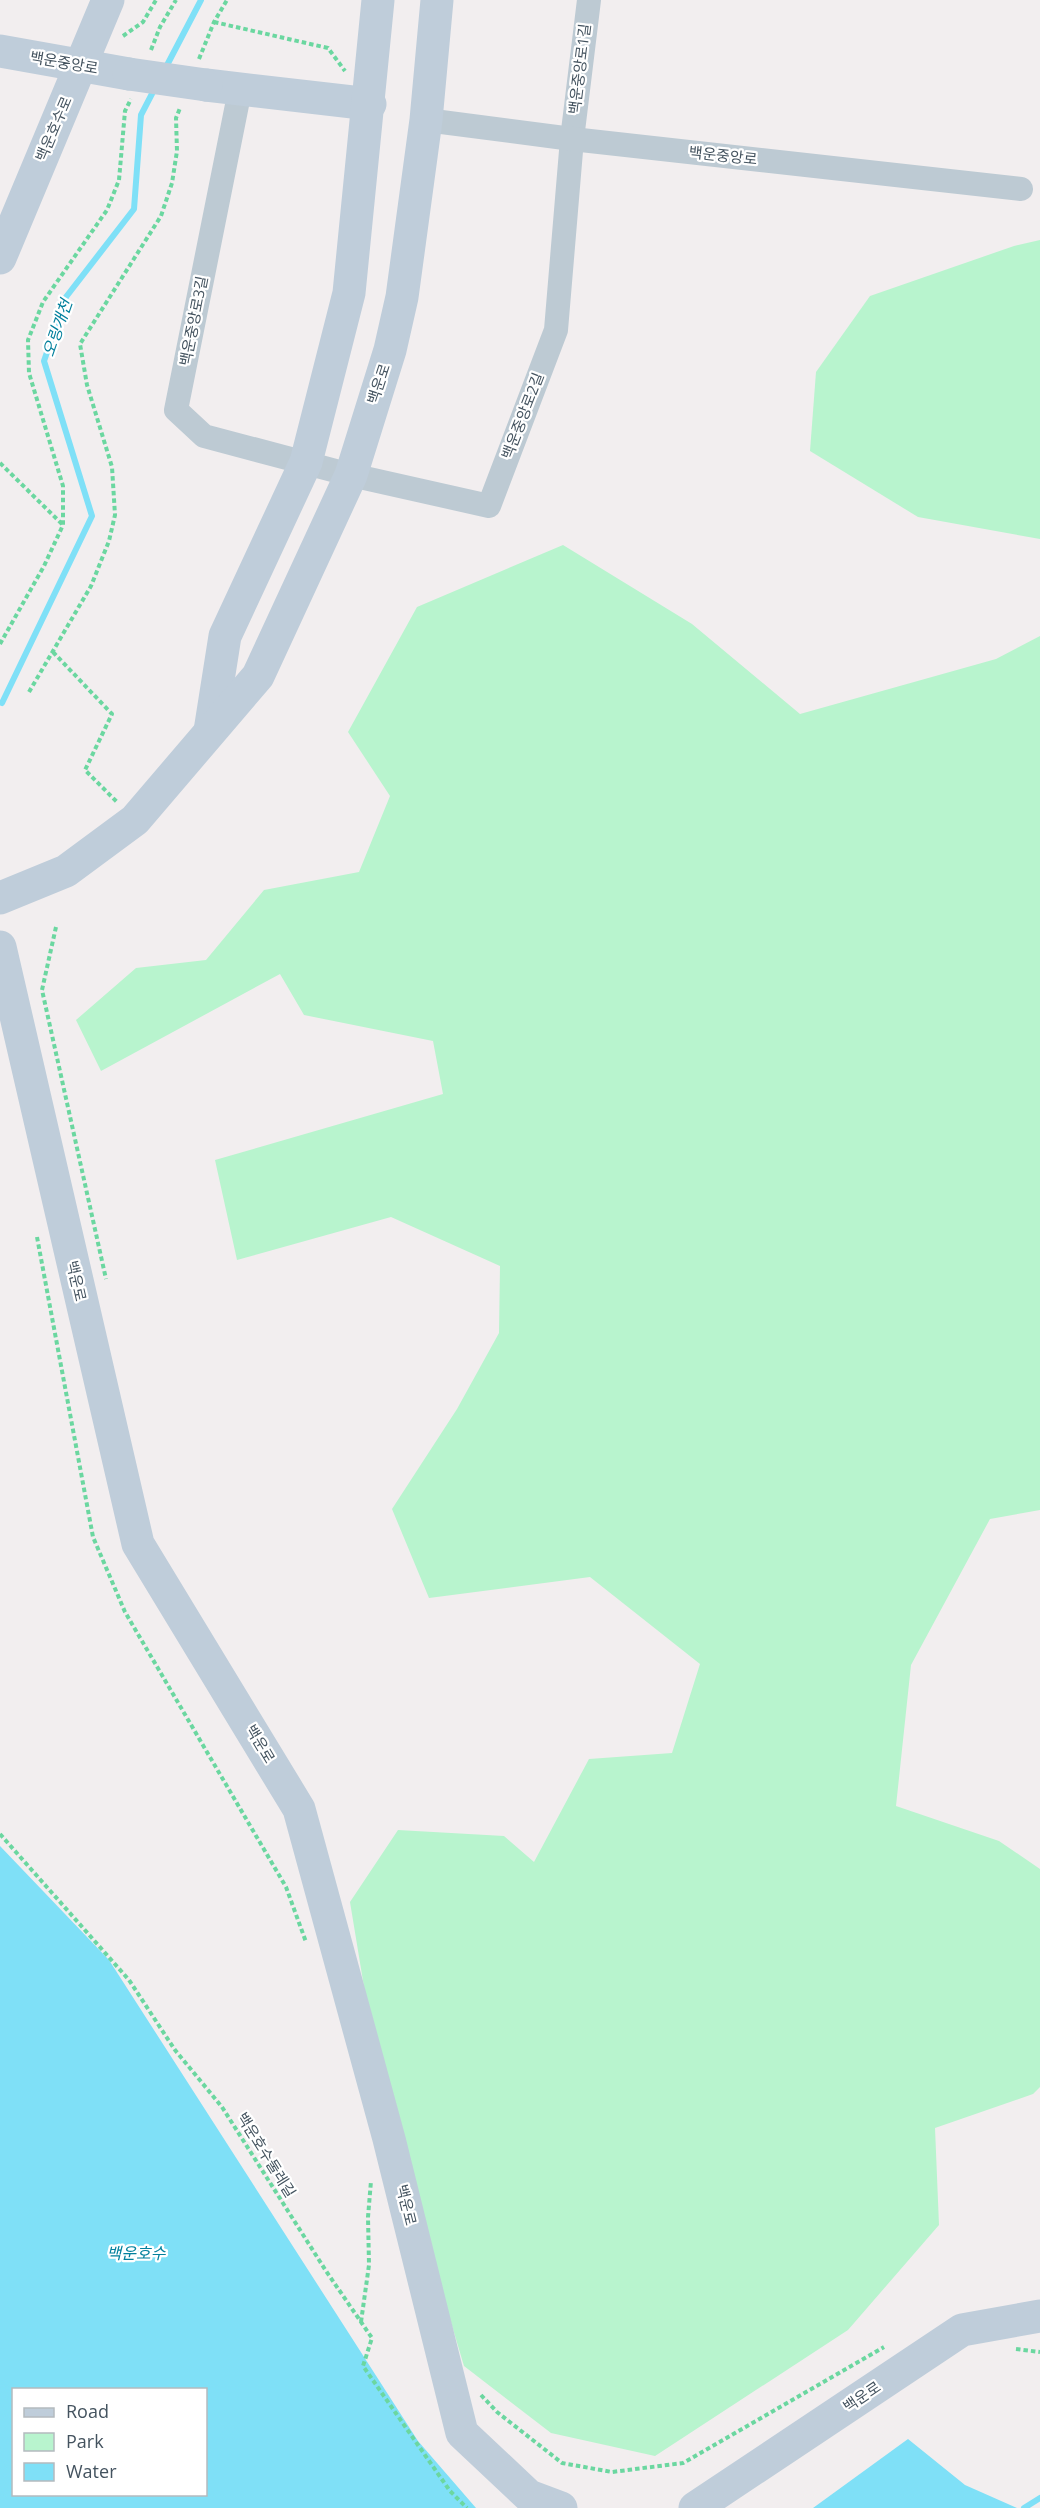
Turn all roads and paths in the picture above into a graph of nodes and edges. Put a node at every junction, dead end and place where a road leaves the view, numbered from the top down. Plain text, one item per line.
1 (108, 0) edge
2 (176, 0) edge
3 (227, 0) edge
4 (378, 0) edge
5 (437, 0) edge
6 (589, 0) edge
7 (214, 22) junction
8 (0, 51) edge
9 (81, 66) junction
10 (137, 74) junction
11 (202, 75) junction
12 (240, 90) junction
13 (370, 104) junction
14 (180, 107) dead end
15 (426, 120) junction
16 (572, 139) junction
17 (1021, 189) dead end
18 (0, 258) edge
19 (337, 343) junction
20 (390, 350) junction
21 (306, 462) junction
22 (0, 463) edge
23 (351, 475) junction
24 (63, 525) junction
25 (0, 644) edge
26 (53, 652) junction
27 (30, 692) dead end
28 (210, 731) junction
29 (135, 820) junction
30 (0, 898) edge
31 (56, 927) dead end
32 (0, 947) edge
33 (36, 1229) dead end
34 (106, 1282) dead end
35 (0, 1834) edge
36 (309, 1950) dead end
37 (378, 2194) dead end
38 (1040, 2316) edge
39 (361, 2322) junction
40 (890, 2344) dead end
41 (474, 2388) dead end
42 (467, 2508) edge
43 (561, 2508) edge
44 (695, 2508) edge

1 - 9 main road, 백운호수로
2 - 10 path
3 - 7 path
4 - 13 main road
5 - 15 main road, 백운로
6 - 16 street, 백운중앙로1길
7 - 11 path
7 - 13 path
8 - 9 main road, 백운중앙로
9 - 10 main road, 백운중앙로
9 - 18 main road, 백운호수로
10 - 11 main road, 백운중앙로, bridge
10 - 24 path
11 - 12 main road
12 - 13 main road
12 - 21 street, 백운중앙로3길
13 - 19 main road
14 - 26 path
15 - 16 street, 백운중앙로
15 - 20 main road, 백운로
16 - 17 street, 백운중앙로
16 - 23 street, 백운중앙로2길
19 - 20 main road
19 - 21 main road
20 - 23 main road, 백운로
21 - 23 street, 백운중앙로2길
21 - 28 main road
22 - 24 path
23 - 28 main road, 백운로
24 - 25 path
26 - 27 path
26 - 29 path
28 - 29 main road, 백운로
29 - 30 main road, 백운로
31 - 34 path
32 - 43 main road, 백운로
33 - 36 path
35 - 39 path, 백운호수둘레길
37 - 39 path
38 - 44 main road, 백운로
39 - 42 path, 백운호수둘레길
40 - 41 path

